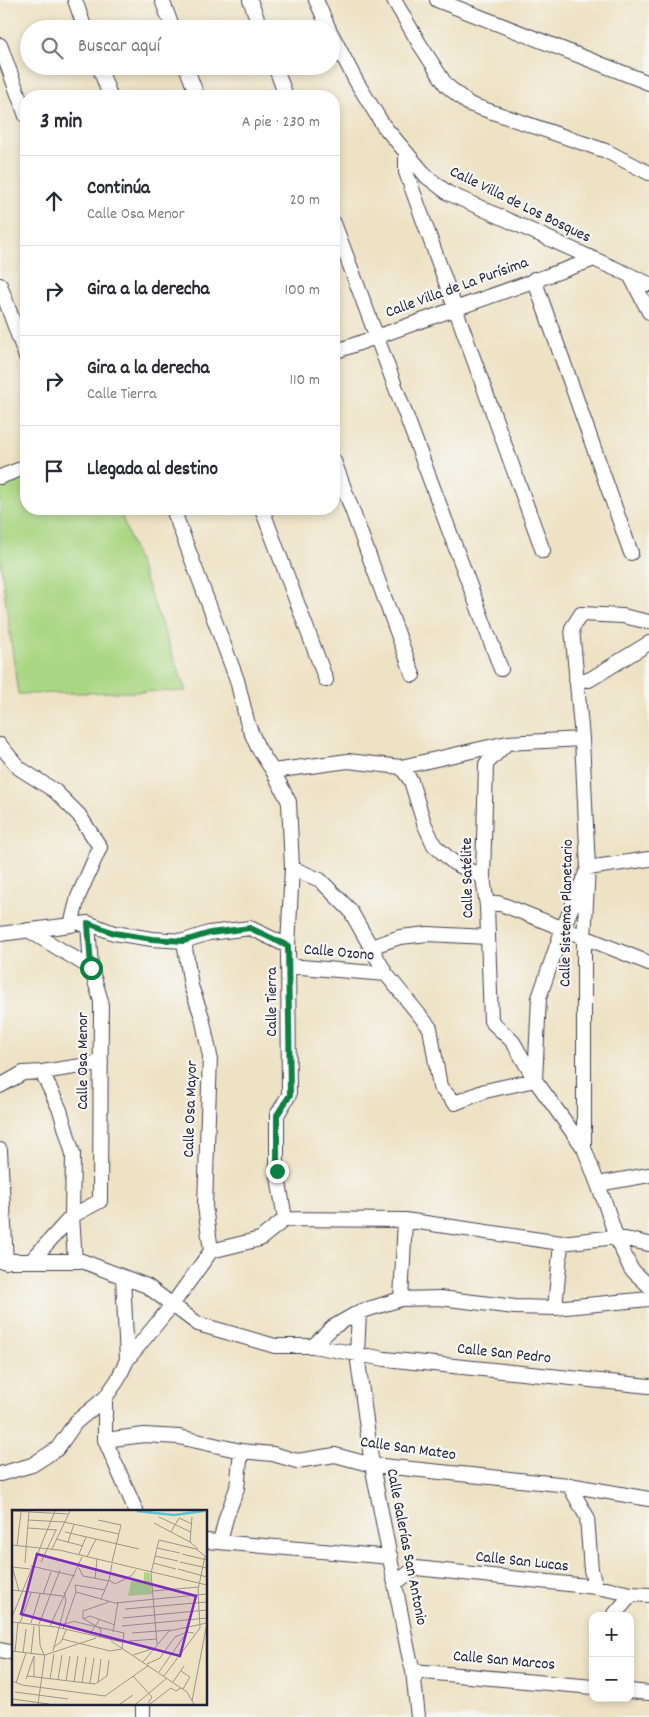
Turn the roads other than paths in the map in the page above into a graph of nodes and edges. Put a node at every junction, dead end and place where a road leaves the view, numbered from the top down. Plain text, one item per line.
1 (74, 0) edge
2 (162, 0) edge
3 (250, 0) edge
4 (316, 0) edge
5 (394, 0) edge
6 (437, 0) edge
7 (82, 20) edge
8 (170, 20) edge
9 (258, 20) edge
10 (325, 20) edge
11 (0, 45) edge
12 (340, 50) edge
13 (102, 75) edge
14 (190, 75) edge
15 (278, 75) edge
16 (649, 83) edge
17 (108, 90) edge
18 (196, 90) edge
19 (284, 90) edge
20 (20, 100) edge
21 (406, 152) junction
22 (649, 173) edge
23 (340, 239) edge
24 (592, 260) junction
25 (630, 275) junction
26 (534, 279) junction
27 (649, 284) edge
28 (0, 285) edge
29 (455, 308) junction
30 (649, 312) edge
31 (376, 336) junction
32 (20, 340) edge
33 (340, 350) edge
34 (20, 469) edge
35 (0, 476) edge
36 (340, 477) edge
37 (175, 515) edge
38 (264, 515) edge
39 (543, 551) dead end
40 (631, 553) dead end
41 (649, 622) edge
42 (649, 643) edge
43 (501, 669) dead end
44 (413, 675) dead end
45 (576, 678) junction
46 (326, 680) dead end
47 (582, 739) junction
48 (507, 743) junction
49 (0, 745) edge
50 (401, 767) junction
51 (273, 770) junction
52 (649, 859) edge
53 (292, 868) junction
54 (588, 868) junction
55 (483, 877) junction
56 (487, 906) junction
57 (88, 923) junction
58 (71, 925) junction
59 (563, 928) junction
60 (28, 930) junction
61 (0, 934) edge
62 (487, 937) junction
63 (584, 938) junction
64 (184, 941) junction
65 (288, 946) junction
66 (372, 947) junction
67 (649, 962) edge
68 (290, 966) junction
69 (91, 968) junction
70 (386, 974) junction
71 (101, 1063) junction
72 (42, 1072) junction
73 (535, 1080) junction
74 (0, 1086) edge
75 (584, 1148) junction
76 (0, 1150) edge
77 (649, 1174) edge
78 (598, 1184) junction
79 (72, 1216) junction
80 (285, 1220) junction
81 (405, 1220) junction
82 (616, 1237) junction
83 (561, 1243) junction
84 (649, 1244) edge
85 (211, 1251) junction
86 (32, 1260) junction
87 (3, 1262) edge
88 (75, 1262) junction
89 (124, 1277) junction
90 (649, 1286) edge
91 (401, 1299) junction
92 (649, 1299) edge
93 (172, 1305) junction
94 (555, 1308) junction
95 (359, 1312) junction
96 (313, 1346) junction
97 (357, 1354) junction
98 (128, 1360) junction
99 (649, 1386) edge
100 (105, 1398) junction
101 (105, 1440) junction
102 (241, 1451) junction
103 (372, 1465) junction
104 (0, 1474) edge
105 (569, 1485) junction
106 (649, 1499) edge
107 (136, 1510) edge
108 (213, 1542) edge
109 (391, 1557) junction
110 (395, 1583) junction
111 (596, 1587) junction
112 (632, 1594) junction
113 (649, 1595) edge
114 (616, 1612) edge
115 (413, 1671) junction
116 (589, 1686) edge
117 (634, 1691) edge
118 (649, 1693) edge
119 (143, 1704) edge
120 (143, 1717) edge
121 (418, 1717) edge

1 - 7 street
2 - 8 street
3 - 9 street
4 - 10 street
5 - 22 street
6 - 16 street
11 - 20 street
12 - 21 street, Calle Villa de Los Bosques
13 - 17 street
14 - 18 street
15 - 19 street
21 - 24 street, Calle Villa de Los Bosques
21 - 29 street
23 - 31 street
24 - 25 street, Calle Villa de Los Bosques
24 - 26 street, Calle Villa de La Purísima
25 - 27 street, Calle Villa de Los Bosques
25 - 30 street
26 - 29 street, Calle Villa de La Purísima
26 - 40 street
28 - 32 street
29 - 31 street, Calle Villa de La Purísima
29 - 39 street
31 - 33 street, Calle Villa de La Purísima
31 - 43 street
34 - 35 street
36 - 44 street
37 - 51 street, Calle Tierra
38 - 46 street
41 - 45 street, Calle Sistema Planetario
42 - 45 street
45 - 47 street, Calle Sistema Planetario
47 - 48 street
47 - 54 street, Calle Sistema Planetario
48 - 50 street
48 - 55 street, Calle Satélite
49 - 58 street
50 - 51 street
50 - 55 street
51 - 53 street, Calle Tierra
52 - 54 street
53 - 65 street, Calle Tierra
53 - 66 street
54 - 59 street
54 - 63 street, Calle Sistema Planetario
55 - 56 street, Calle Satélite
56 - 59 street
56 - 62 street, Calle Satélite
57 - 58 street
57 - 64 street
57 - 69 street, Calle Osa Menor
58 - 60 street
59 - 63 street
59 - 73 street
60 - 61 street
60 - 69 street
62 - 66 street, Calle Ozono
62 - 73 street, Calle Satélite
63 - 67 street
63 - 75 street, Calle Sistema Planetario
64 - 65 street
64 - 85 street, Calle Osa Mayor
65 - 68 street, Calle Tierra
66 - 70 street
68 - 70 street, Calle Ozono
68 - 80 street, Calle Tierra
69 - 71 street, Calle Osa Menor
70 - 73 street
71 - 72 street
71 - 79 street, Calle Osa Menor
72 - 74 street
72 - 79 street
73 - 75 street
75 - 78 street
76 - 87 street
77 - 78 street
78 - 82 street
79 - 86 street
79 - 88 street
80 - 81 street
80 - 85 street
81 - 83 street
81 - 91 street
82 - 83 street
82 - 84 street
82 - 90 street
83 - 94 street
85 - 93 street
86 - 87 street, Calle San Pedro
86 - 88 street, Calle San Pedro
88 - 89 street, Calle San Pedro
89 - 93 street, Calle San Pedro
89 - 98 street
91 - 94 street
91 - 95 street
92 - 94 street
93 - 96 street, Calle San Pedro
93 - 98 street
95 - 96 street
95 - 97 street, Calle Galerías San Antonio
96 - 97 street, Calle San Pedro
97 - 99 street, Calle San Pedro
97 - 103 street, Calle Galerías San Antonio
98 - 100 street
100 - 101 street
100 - 104 street
101 - 102 street, Calle San Mateo
101 - 107 street
102 - 103 street, Calle San Mateo
102 - 108 street
103 - 105 street, Calle San Mateo
103 - 109 street, Calle Galerías San Antonio
105 - 106 street, Calle San Mateo
105 - 111 street
108 - 109 street
109 - 110 street, Calle Galerías San Antonio
110 - 111 street, Calle San Lucas
110 - 115 street, Calle Galerías San Antonio
111 - 112 street, Calle San Lucas
112 - 113 street, Calle San Lucas
112 - 114 street
115 - 116 street, Calle San Marcos
115 - 121 street, Calle Galerías San Antonio
117 - 118 street
119 - 120 street

